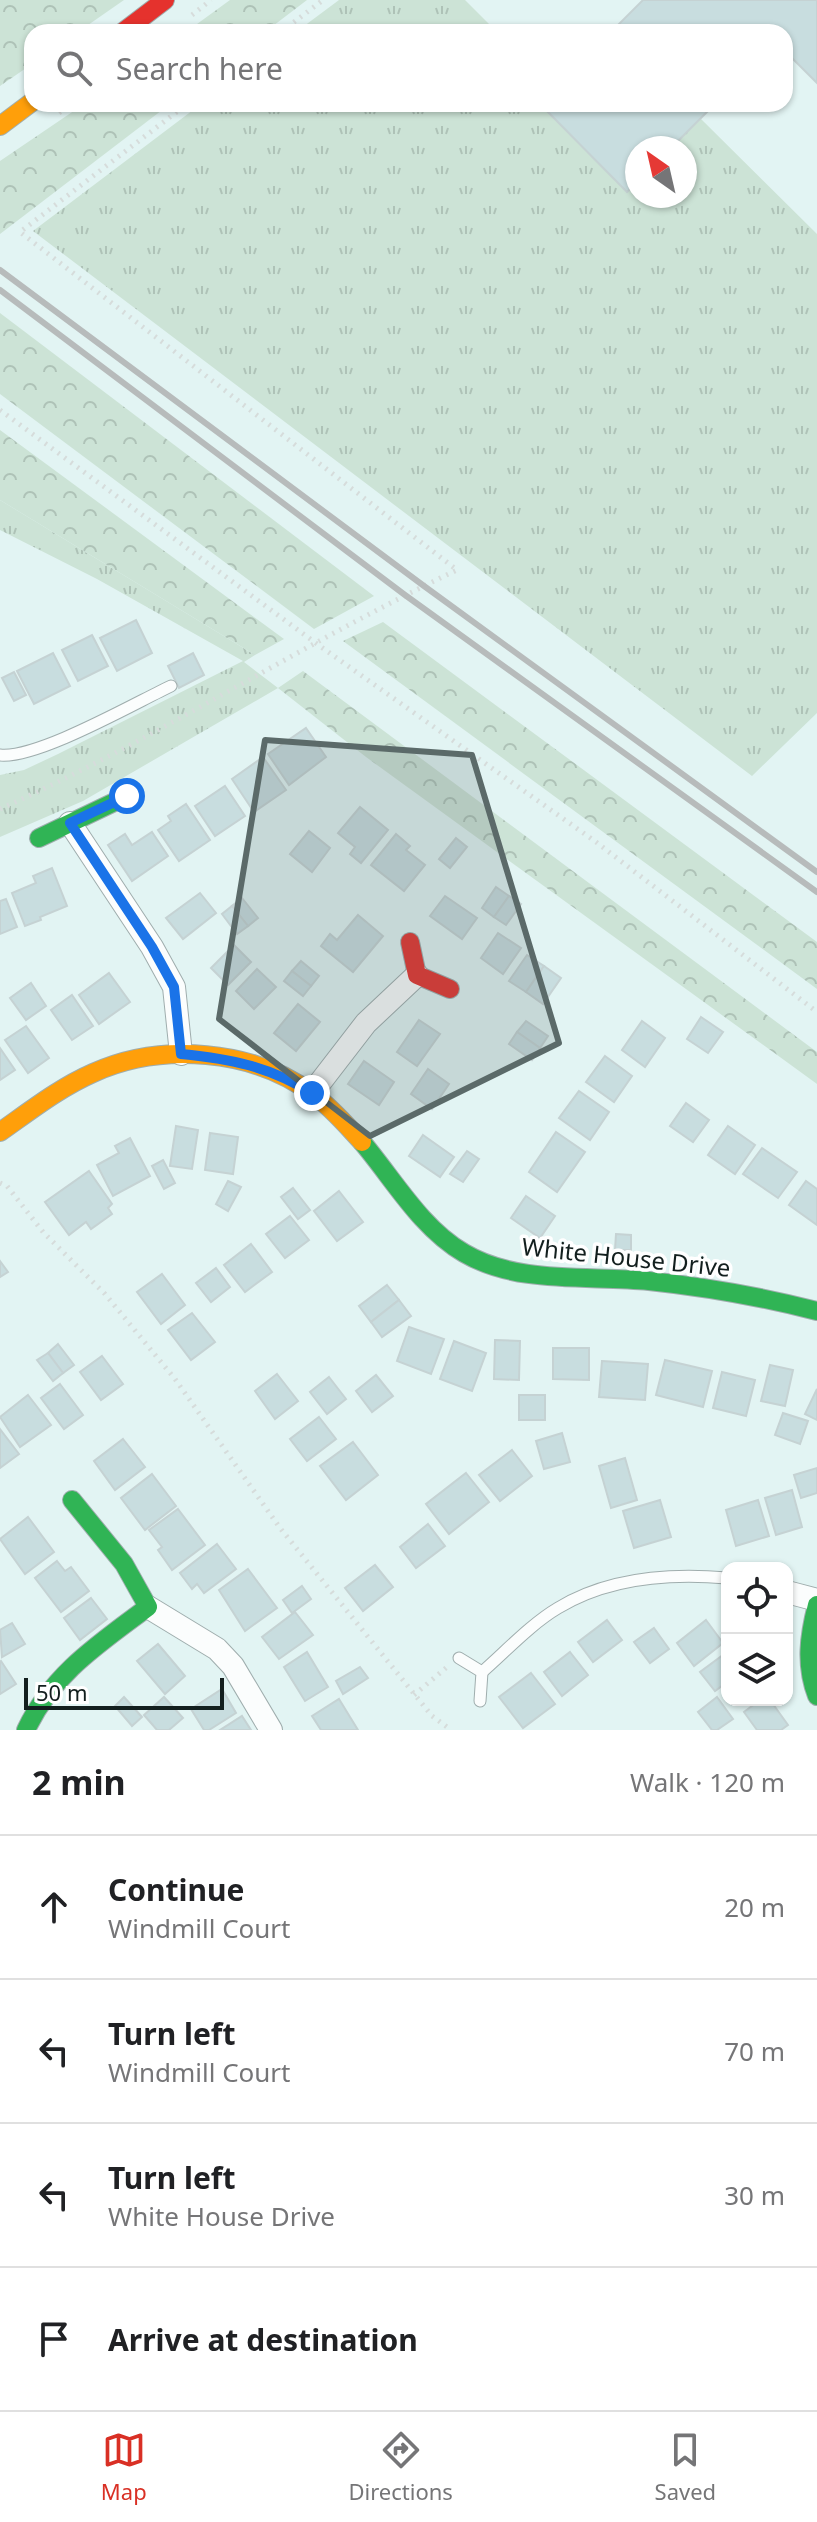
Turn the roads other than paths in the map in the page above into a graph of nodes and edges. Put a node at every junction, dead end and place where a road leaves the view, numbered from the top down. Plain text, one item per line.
1 (165, 0) edge
2 (134, 24) edge
3 (24, 108) edge
4 (0, 126) edge
5 (171, 686) dead end
6 (0, 755) edge
7 (127, 796) dead end
8 (70, 823) junction
9 (39, 838) dead end
10 (410, 942) dead end
11 (417, 975) junction
12 (450, 989) dead end
13 (181, 1054) junction
14 (312, 1093) junction
15 (0, 1132) edge
16 (817, 1311) edge
17 (72, 1500) dead end
18 (721, 1577) edge
19 (793, 1594) edge
20 (817, 1602) edge
21 (148, 1607) junction
22 (459, 1658) road end
23 (482, 1672) junction
24 (817, 1696) edge
25 (480, 1701) dead end
26 (26, 1730) edge
27 (271, 1730) edge

1 - 2 street
3 - 4 street
5 - 6 lane
7 - 8 street
8 - 9 street
8 - 13 street
10 - 11 street
11 - 12 street
11 - 14 street
13 - 14 street, White House Drive
13 - 15 street, White House Drive
14 - 16 street, White House Drive
17 - 21 street
18 - 23 lane
19 - 20 street
20 - 24 street
21 - 26 street
21 - 27 street
22 - 23 lane
23 - 25 lane

